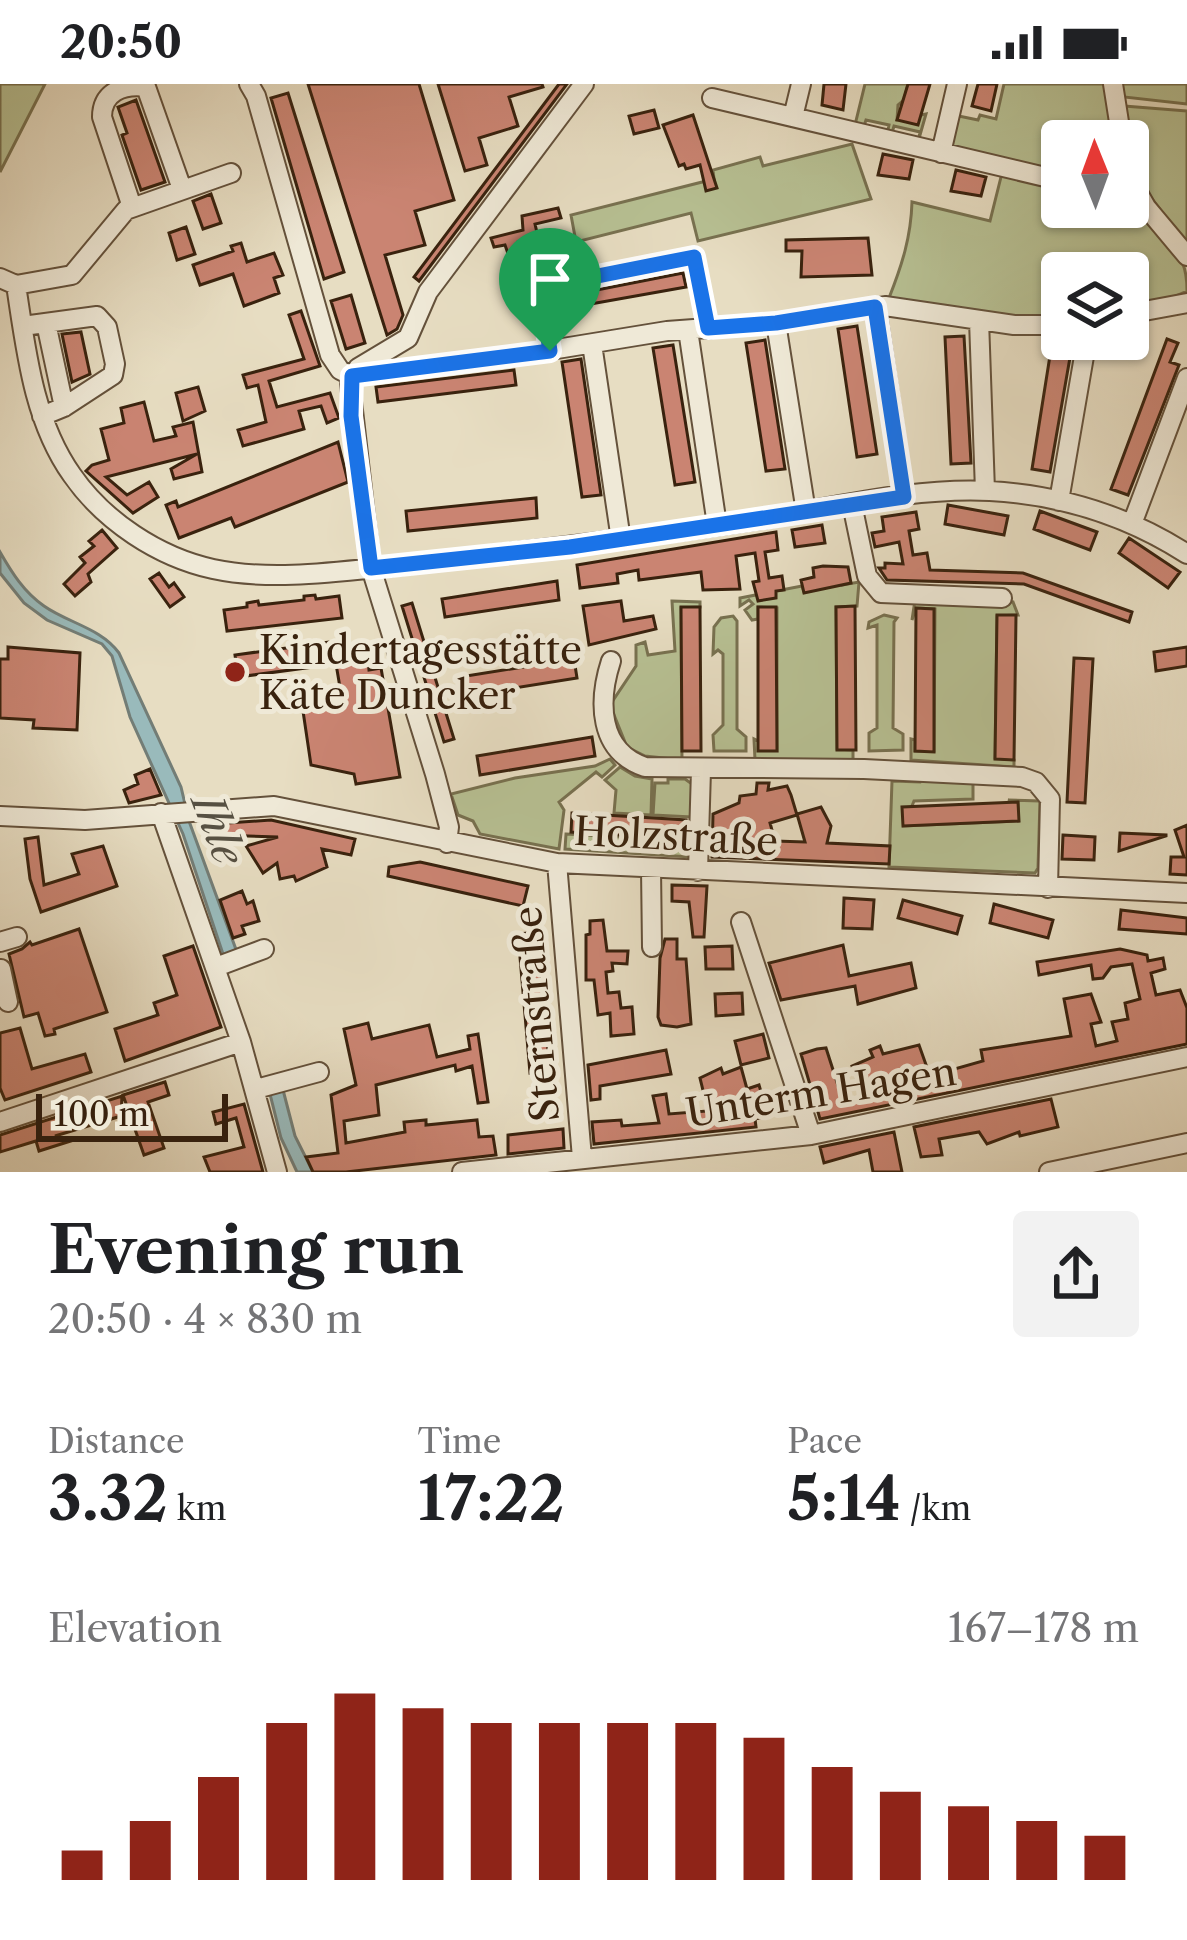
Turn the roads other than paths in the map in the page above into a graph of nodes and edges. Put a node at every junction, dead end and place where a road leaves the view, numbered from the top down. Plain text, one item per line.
1 (249, 84) edge
2 (584, 84) edge
3 (801, 84) edge
4 (957, 84) edge
5 (1113, 84) edge
6 (712, 98) dead end
7 (793, 117) junction
8 (1119, 120) edge
9 (940, 153) junction
10 (231, 173) dead end
11 (1041, 176) edge
12 (182, 189) junction
13 (132, 208) junction
14 (1149, 214) edge
15 (1187, 256) edge
16 (8, 281) edge
17 (1187, 303) edge
18 (875, 307) junction
19 (1149, 310) edge
20 (979, 320) junction
21 (46, 323) junction
22 (776, 323) junction
23 (22, 326) junction
24 (1041, 327) edge
25 (698, 329) junction
26 (592, 344) junction
27 (550, 351) junction
28 (1084, 360) edge
29 (352, 376) junction
30 (1187, 378) edge
31 (64, 407) junction
32 (42, 416) junction
33 (985, 491) junction
34 (904, 497) junction
35 (1059, 501) junction
36 (852, 504) junction
37 (806, 512) junction
38 (1132, 524) junction
39 (717, 525) junction
40 (621, 540) junction
41 (1187, 554) edge
42 (371, 568) junction
43 (1003, 598) dead end
44 (611, 661) dead end
45 (701, 770) junction
46 (164, 812) junction
47 (0, 816) edge
48 (447, 843) junction
49 (557, 863) junction
50 (651, 869) junction
51 (698, 872) junction
52 (1048, 888) junction
53 (1187, 893) edge
54 (740, 922) dead end
55 (652, 947) dead end
56 (264, 949) dead end
57 (227, 963) junction
58 (0, 967) edge
59 (8, 1002) dead end
60 (241, 1042) junction
61 (1187, 1057) edge
62 (319, 1072) dead end
63 (268, 1085) junction
64 (0, 1122) edge
65 (812, 1135) junction
66 (1187, 1143) edge
67 (582, 1158) junction
68 (1088, 1167) edge
69 (277, 1172) edge
70 (462, 1172) edge
71 (1049, 1172) edge

1 - 29 street
2 - 29 street
3 - 7 street
4 - 9 street
5 - 8 street
6 - 7 street
7 - 9 street
9 - 11 street
10 - 12 street
12 - 13 street
12 - 13 street
13 - 16 street
14 - 15 street
16 - 23 street
17 - 19 street
18 - 20 street
18 - 22 street
18 - 34 street
20 - 24 street
20 - 33 street
21 - 23 street
21 - 31 street
21 - 31 street
22 - 25 street
22 - 37 street
23 - 32 street
25 - 26 street
25 - 27 street
25 - 39 street
26 - 27 street
26 - 40 street
27 - 29 street
28 - 35 street
29 - 42 street
30 - 38 street
31 - 32 street
32 - 42 street
33 - 34 street
33 - 35 street
34 - 36 street
35 - 38 street
36 - 37 street
36 - 43 street
37 - 39 street
38 - 41 street
39 - 40 street
40 - 42 street
42 - 48 street
44 - 45 street
45 - 51 street
45 - 52 street
46 - 47 street, Holzstraße
46 - 48 street, Holzstraße
46 - 57 street
48 - 49 street, Holzstraße
49 - 50 street, Holzstraße
49 - 67 street, Sternstraße
50 - 51 street, Holzstraße
50 - 55 street
51 - 52 street, Holzstraße
52 - 53 street, Holzstraße
54 - 65 street
56 - 57 street
57 - 60 street
58 - 59 street
60 - 63 street
60 - 64 street
61 - 65 street, Unterm Hagen
62 - 63 street
63 - 69 street
65 - 67 street, Unterm Hagen
66 - 68 street
67 - 70 street, Unterm Hagen
68 - 71 street

